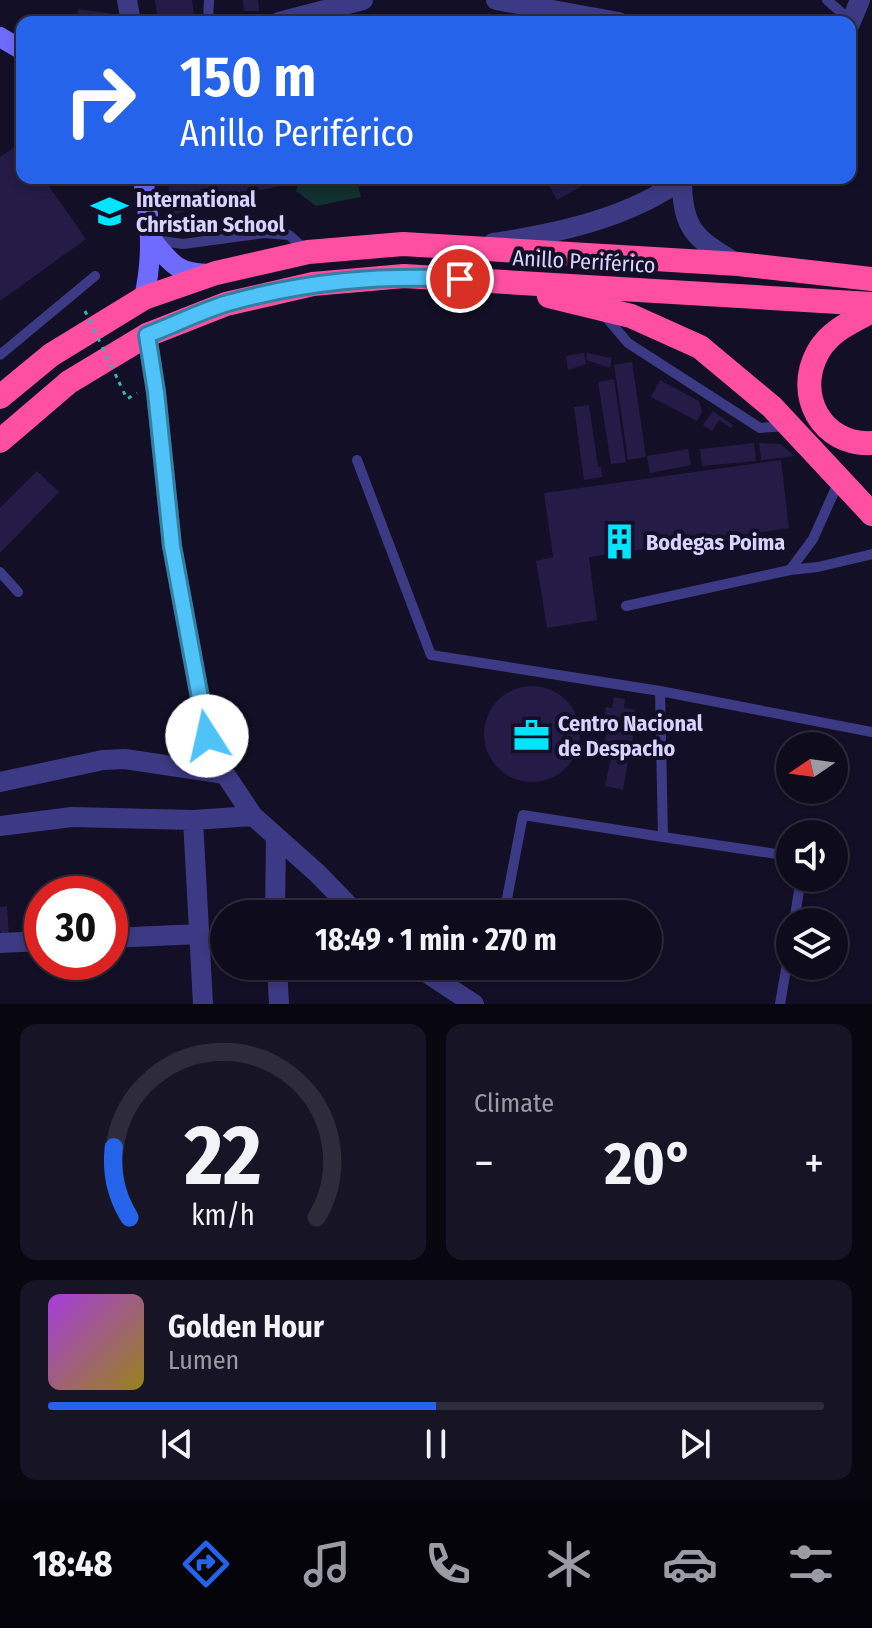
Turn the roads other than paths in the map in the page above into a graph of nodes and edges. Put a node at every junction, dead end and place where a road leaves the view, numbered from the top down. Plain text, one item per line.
1 (363, 0) edge
2 (503, 0) edge
3 (827, 0) edge
4 (302, 16) edge
5 (587, 16) edge
6 (844, 16) edge
7 (144, 184) edge
8 (674, 184) edge
9 (683, 184) edge
10 (152, 240) junction
11 (466, 247) junction
12 (308, 252) junction
13 (738, 264) junction
14 (216, 273) junction
15 (95, 276) dead end
16 (870, 279) edge
17 (488, 281) junction
18 (144, 298) junction
19 (872, 304) edge
20 (599, 308) junction
21 (872, 311) edge
22 (147, 335) junction
23 (0, 355) edge
24 (0, 397) edge
25 (789, 425) junction
26 (0, 441) edge
27 (872, 443) edge
28 (357, 460) dead end
29 (840, 479) junction
30 (872, 514) edge
31 (872, 554) edge
32 (790, 570) junction
33 (0, 572) edge
34 (18, 592) dead end
35 (626, 606) dead end
36 (660, 691) junction
37 (872, 732) edge
38 (225, 774) junction
39 (0, 782) edge
40 (253, 816) junction
41 (193, 820) junction
42 (0, 826) edge
43 (663, 837) junction
44 (276, 838) junction
45 (776, 854) edge
46 (275, 900) edge
47 (343, 900) edge
48 (507, 900) edge
49 (200, 934) junction
50 (128, 937) edge
51 (24, 942) edge
52 (0, 943) edge
53 (278, 980) edge
54 (434, 980) edge
55 (784, 980) edge
56 (203, 1004) edge
57 (279, 1004) edge
58 (474, 1004) edge
59 (780, 1004) edge

1 - 4 street
2 - 5 street
3 - 6 lane
7 - 10 street
8 - 11 street
9 - 13 street
10 - 12 lane
10 - 14 street
10 - 18 street
11 - 12 highway, Anillo Periférico
11 - 13 highway, Anillo Periférico
12 - 14 highway, Anillo Periférico
13 - 16 highway, Anillo Periférico
14 - 18 highway, Anillo Periférico
15 - 23 lane
17 - 19 highway, Anillo Periférico
17 - 20 highway
17 - 22 highway, Anillo Periférico
18 - 24 highway, Anillo Periférico
20 - 25 highway
20 - 25 lane
21 - 27 highway
22 - 26 highway, Anillo Periférico
22 - 38 street
25 - 29 highway
28 - 36 lane
29 - 30 highway
29 - 32 lane
31 - 32 lane
32 - 35 lane
33 - 34 lane
36 - 37 lane
36 - 43 lane
38 - 39 street
38 - 40 street
40 - 41 street
40 - 44 street
41 - 42 street
41 - 49 street
43 - 45 lane
43 - 48 lane
44 - 46 street
44 - 47 street
49 - 50 street
49 - 56 street
51 - 52 street
53 - 57 street
54 - 58 street
55 - 59 lane

